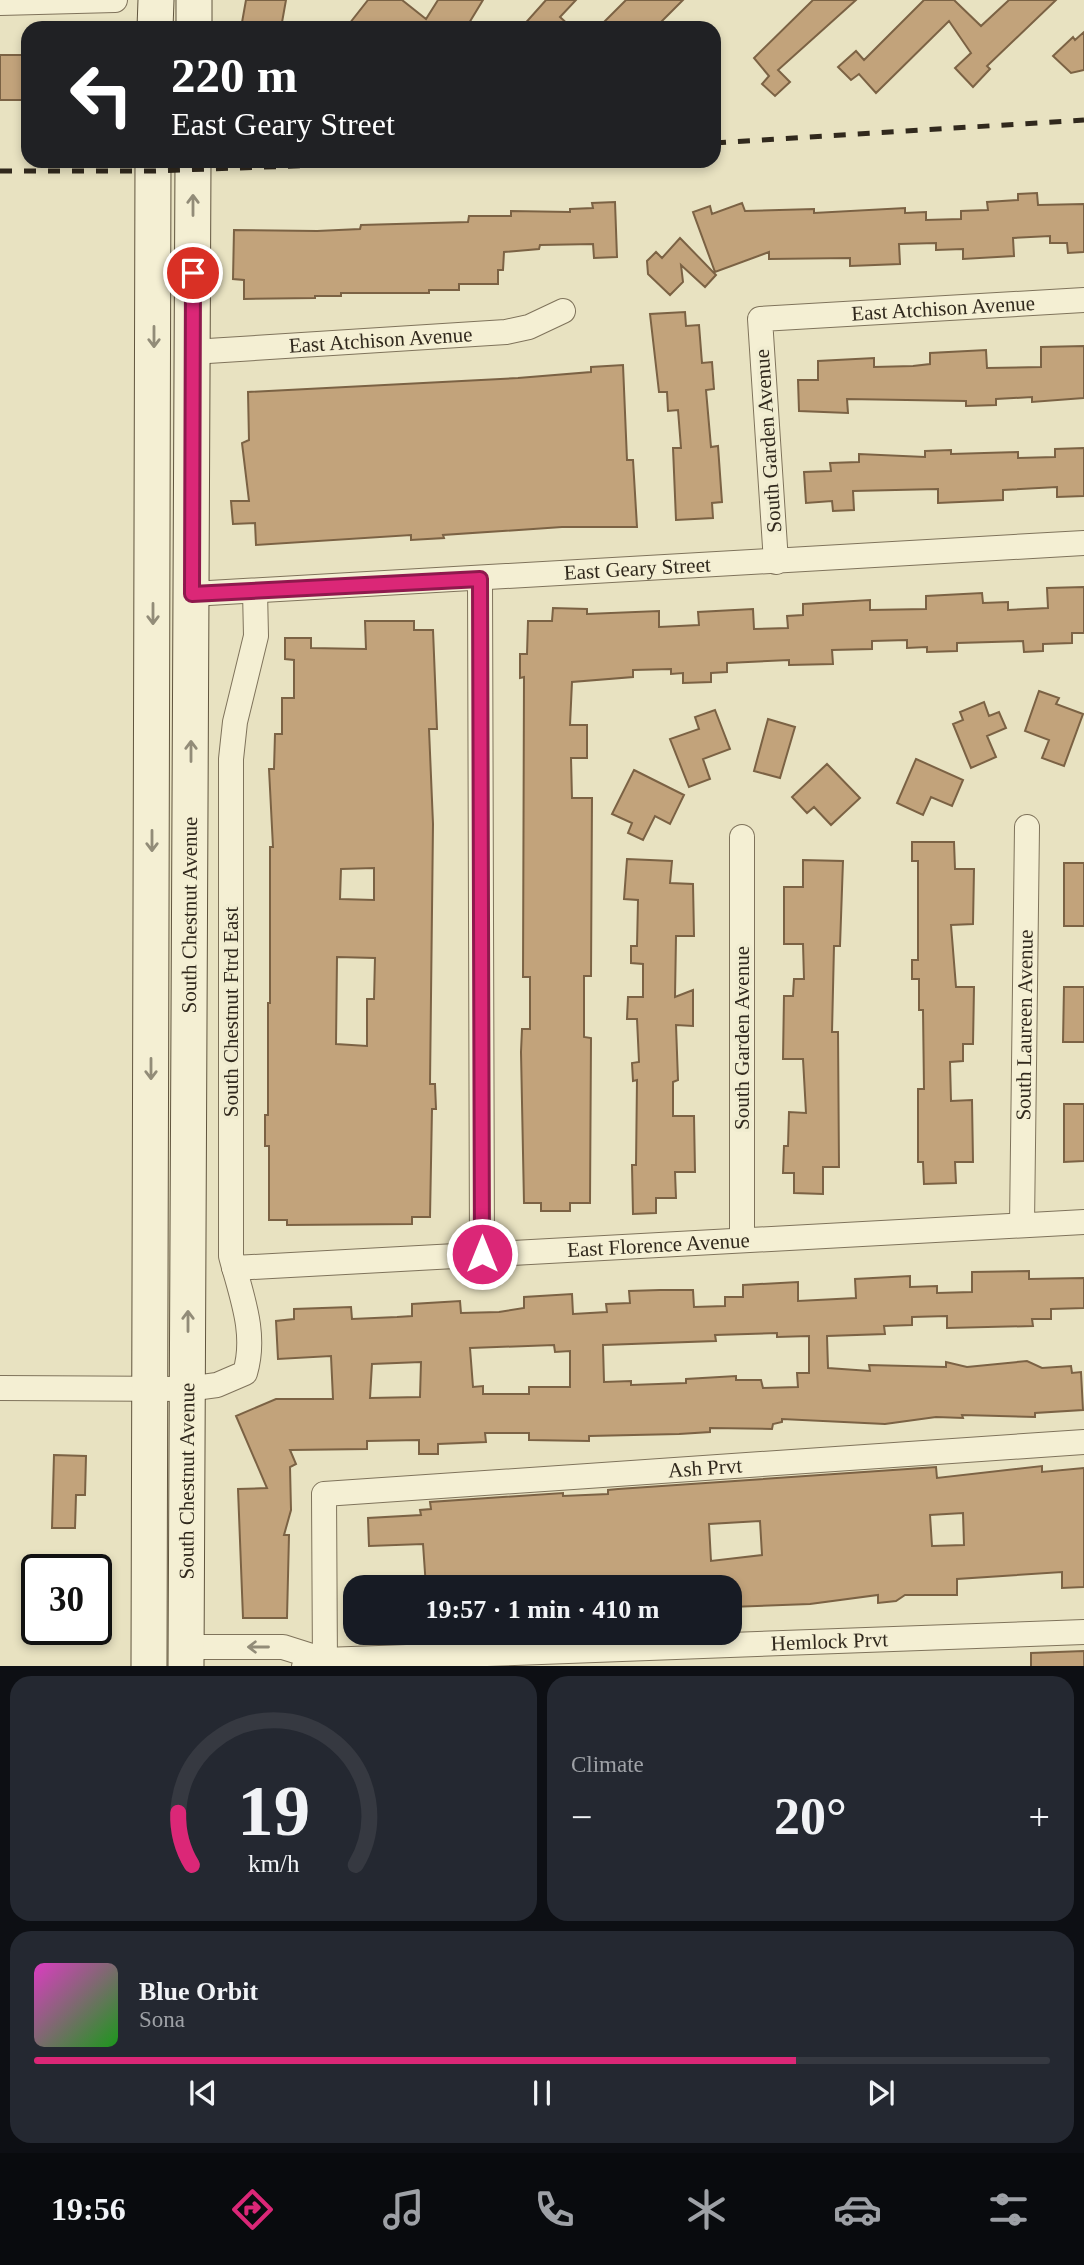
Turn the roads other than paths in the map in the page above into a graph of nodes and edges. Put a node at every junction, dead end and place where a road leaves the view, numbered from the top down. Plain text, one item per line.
1 (115, 0) edge
2 (156, 0) edge
3 (194, 0) edge
4 (0, 3) edge
5 (155, 21) edge
6 (194, 21) edge
7 (153, 168) edge
8 (193, 168) edge
9 (1084, 300) edge
10 (563, 311) dead end
11 (760, 319) joint
12 (192, 352) junction
13 (154, 377) junction
14 (1084, 543) edge
15 (776, 562) junction
16 (480, 579) junction
17 (255, 591) junction
18 (192, 594) junction
19 (1027, 827) dead end
20 (742, 836) dead end
21 (1084, 1222) edge
22 (1022, 1225) junction
23 (742, 1240) junction
24 (482, 1254) junction
25 (234, 1268) junction
26 (0, 1388) edge
27 (150, 1389) junction
28 (187, 1389) junction
29 (1084, 1442) edge
30 (1084, 1632) edge
31 (186, 1657) edge
32 (318, 1664) edge
33 (149, 1666) edge

1 - 4 street
2 - 5 main road
3 - 6 main road
7 -> 13 main road, South Chestnut Avenue
12 -> 8 main road, South Chestnut Avenue
9 - 11 street, East Atchison Avenue
10 - 12 street, East Atchison Avenue
11 - 15 street, South Garden Avenue
12 - 18 main road, South Chestnut Avenue
13 - 18 main road
13 -> 27 main road, South Chestnut Avenue
14 - 15 street, East Geary Street
15 - 16 street, East Geary Street
16 - 17 street, East Geary Street
16 - 24 street
17 - 18 street, East Geary Street
17 - 25 street, South Chestnut Ftrd East
28 -> 18 main road, South Chestnut Avenue
19 - 22 street, South Laureen Avenue
20 - 23 street, South Garden Avenue
21 - 22 street, East Florence Avenue
22 - 23 street, East Florence Avenue
23 - 24 street, East Florence Avenue
24 - 25 street, East Florence Avenue
25 - 28 street, South Chestnut Ftrd East
26 - 27 street
27 - 28 street
27 - 33 main road, South Chestnut Avenue
28 - 31 main road, South Chestnut Avenue
29 - 32 street, Ash Prvt
30 - 32 street, Hemlock Prvt
32 -> 31 street, Hemlock Prvt

